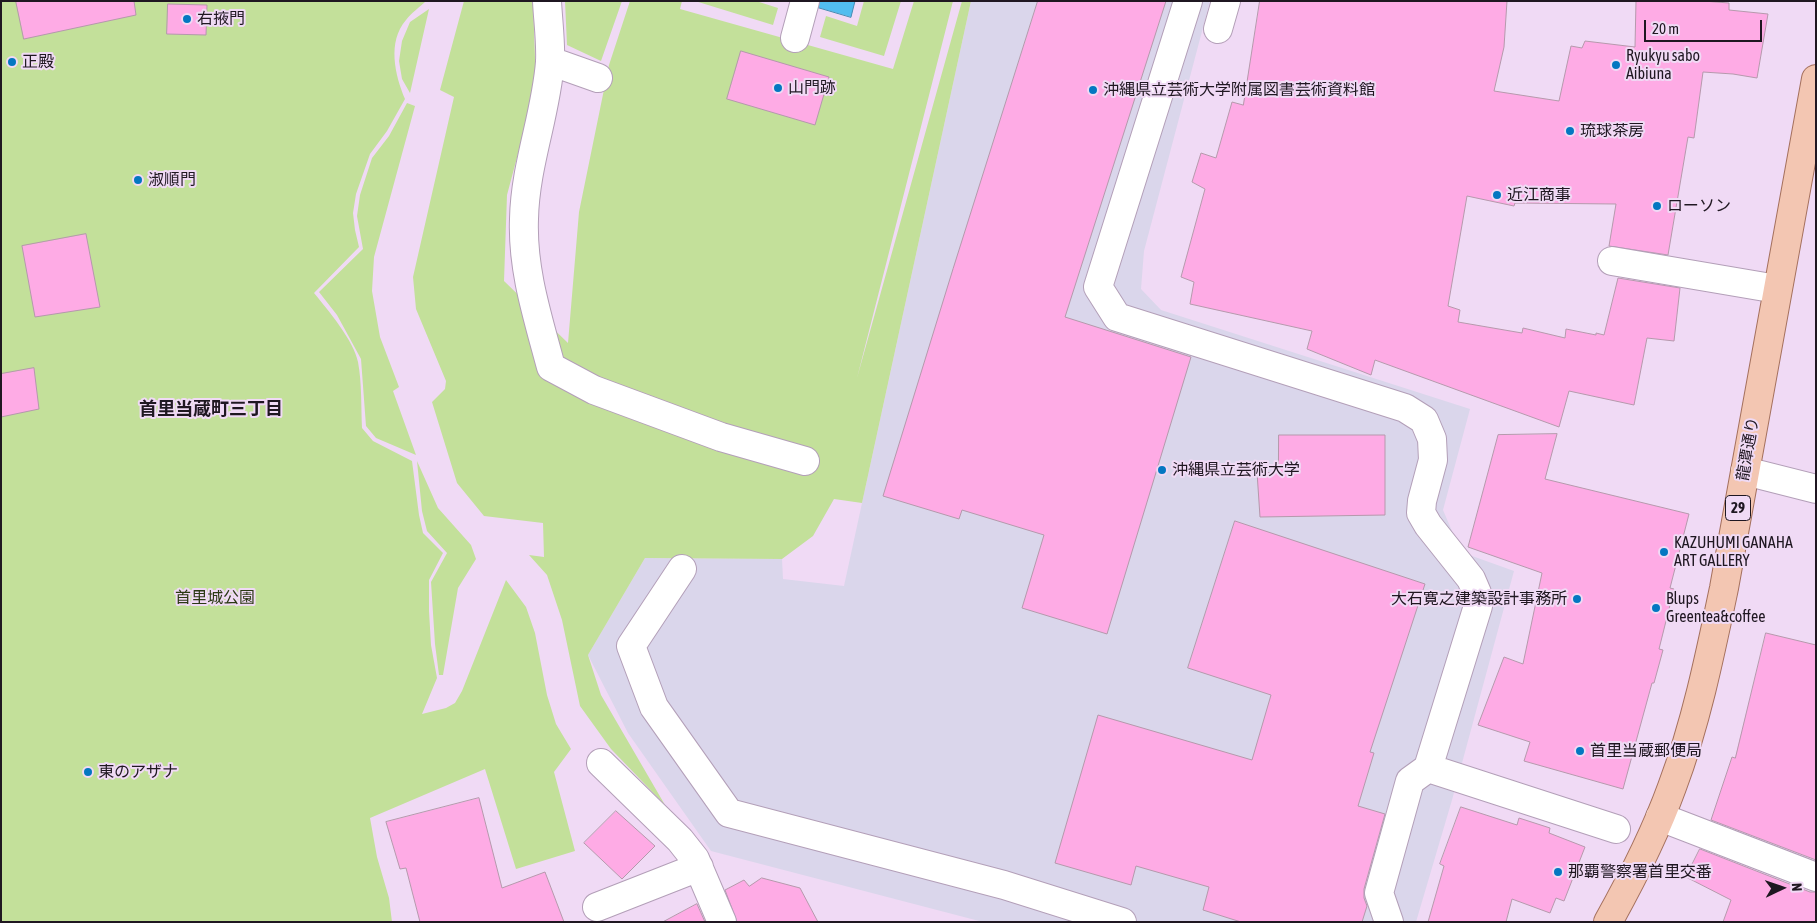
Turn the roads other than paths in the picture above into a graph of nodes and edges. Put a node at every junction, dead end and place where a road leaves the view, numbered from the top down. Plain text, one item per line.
1 (547, 1) edge
2 (1188, 1) edge
3 (1226, 1) edge
4 (1218, 29) dead end
5 (550, 62) junction
6 (598, 78) dead end
7 (1816, 79) edge
8 (1612, 261) dead end
9 (1777, 289) junction
10 (805, 461) dead end
11 (1745, 471) junction
12 (1816, 489) edge
13 (682, 569) dead end
14 (601, 763) dead end
15 (1428, 768) junction
16 (1660, 817) junction
17 (1616, 829) dead end
18 (697, 863) junction
19 (1816, 877) edge
20 (597, 907) dead end
21 (722, 922) edge
22 (1122, 922) edge
23 (1389, 922) edge
24 (1608, 922) edge

1 - 5 street
2 - 15 street
3 - 4 street
5 - 6 street
5 - 10 street
7 - 9 main road, 龍潭通り / 29
8 - 9 street
9 - 11 main road, 龍潭通り / 29
11 - 12 street
11 - 16 main road, 龍潭通り / 29
13 - 22 street
14 - 18 street
15 - 17 street
15 - 23 street
16 - 19 street
16 - 24 main road, 龍潭通り / 29
18 - 20 street
18 - 21 street

